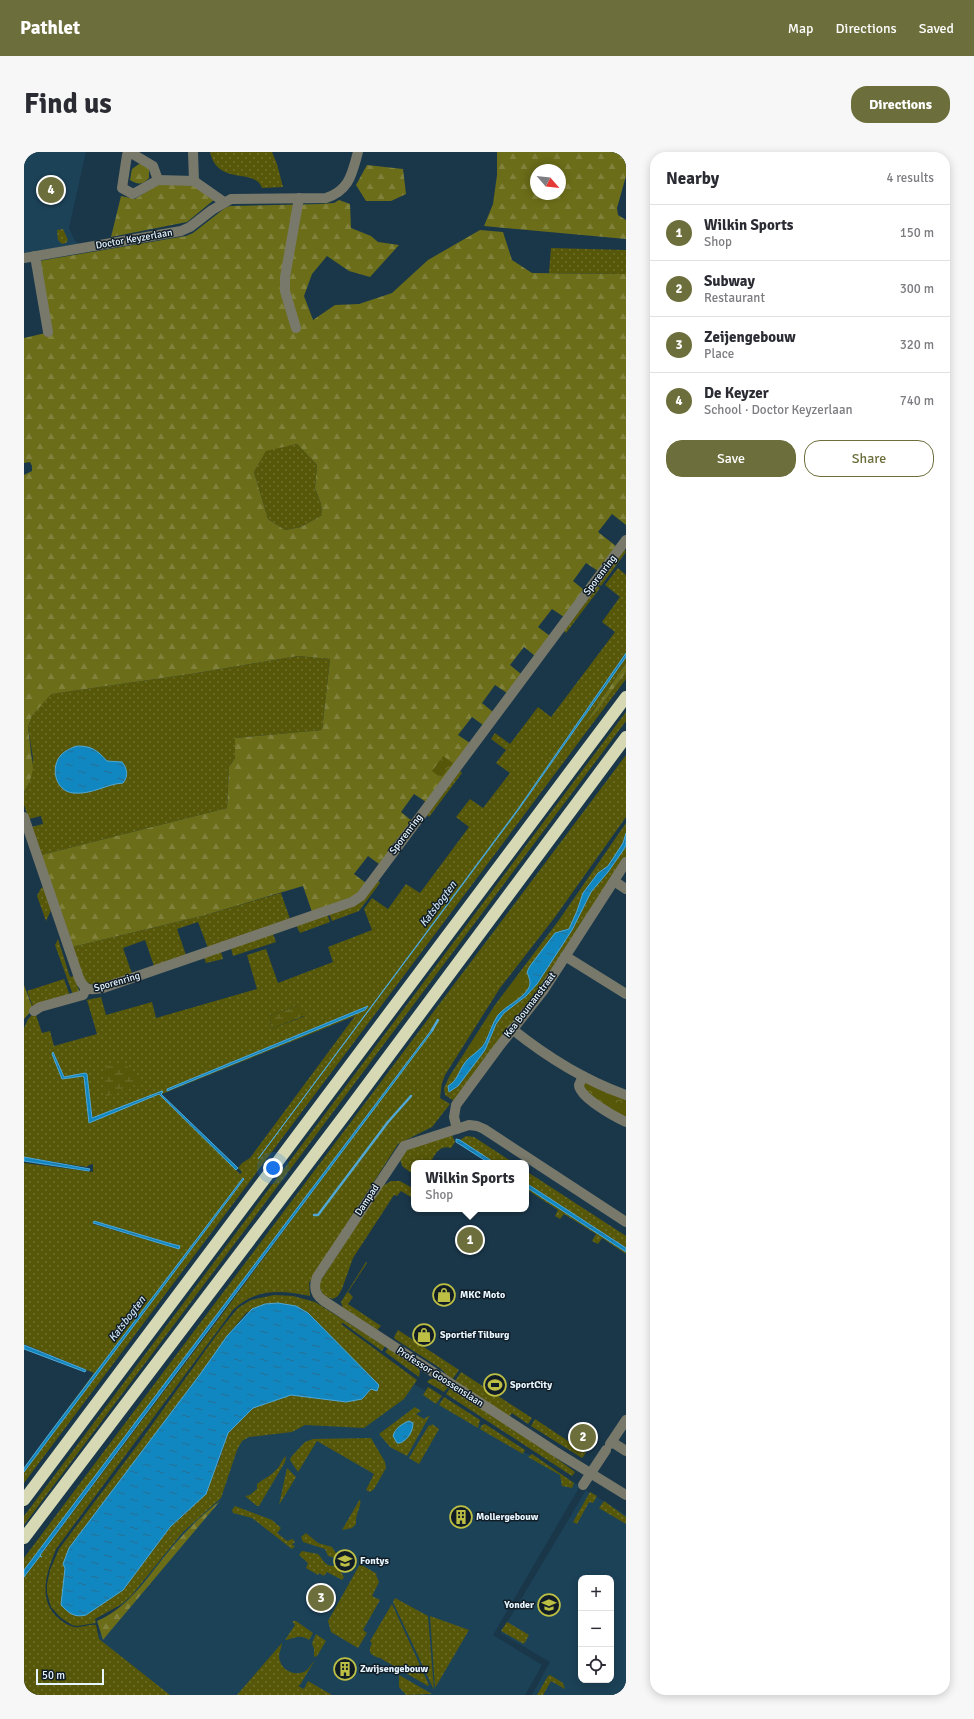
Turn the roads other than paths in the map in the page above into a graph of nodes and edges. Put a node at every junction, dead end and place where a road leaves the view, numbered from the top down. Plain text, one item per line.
1 (193, 152) edge
2 (358, 152) edge
3 (158, 180) dead end
4 (194, 182) junction
5 (299, 198) junction
6 (224, 202) junction
7 (35, 256) junction
8 (24, 258) edge
9 (296, 328) dead end
10 (48, 332) dead end
11 (626, 540) edge
12 (626, 697) edge
13 (626, 737) edge
14 (24, 817) edge
15 (626, 862) edge
16 (614, 881) junction
17 (626, 889) edge
18 (565, 956) junction
19 (86, 989) junction
20 (626, 994) edge
21 (34, 1011) dead end
22 (512, 1029) junction
23 (582, 1076) junction
24 (626, 1095) edge
25 (626, 1122) edge
26 (457, 1129) junction
27 (626, 1222) edge
28 (324, 1301) joint
29 (626, 1420) edge
30 (610, 1445) junction
31 (626, 1451) edge
32 (587, 1479) junction
33 (626, 1495) edge
34 (24, 1500) edge
35 (626, 1503) edge
36 (24, 1538) edge

1 - 4 street
2 - 5 street, Doctor Keyzerlaan
3 - 4 street
4 - 6 street
5 - 6 street, Doctor Keyzerlaan
5 - 9 street
6 - 7 street, Doctor Keyzerlaan
7 - 8 street, Doctor Keyzerlaan
7 - 10 street
11 - 19 street, Sporenring
12 - 34 highway
13 - 36 highway
14 - 19 street, Sporenring
15 - 16 street, Kea Boumanstraat
16 - 17 street
16 - 18 street, Kea Boumanstraat
18 - 20 street
18 - 22 street, Kea Boumanstraat
19 - 21 street, Sporenring
22 - 23 street
22 - 26 street, Kea Boumanstraat
23 - 24 street
23 - 25 street
26 - 27 street
26 - 28 street, Dampad
28 - 32 street, Professor Goossenslaan
29 - 30 street
30 - 31 street
30 - 32 street
32 - 33 street, Professor Goossenslaan
32 - 35 street, Professor Goossenslaan

